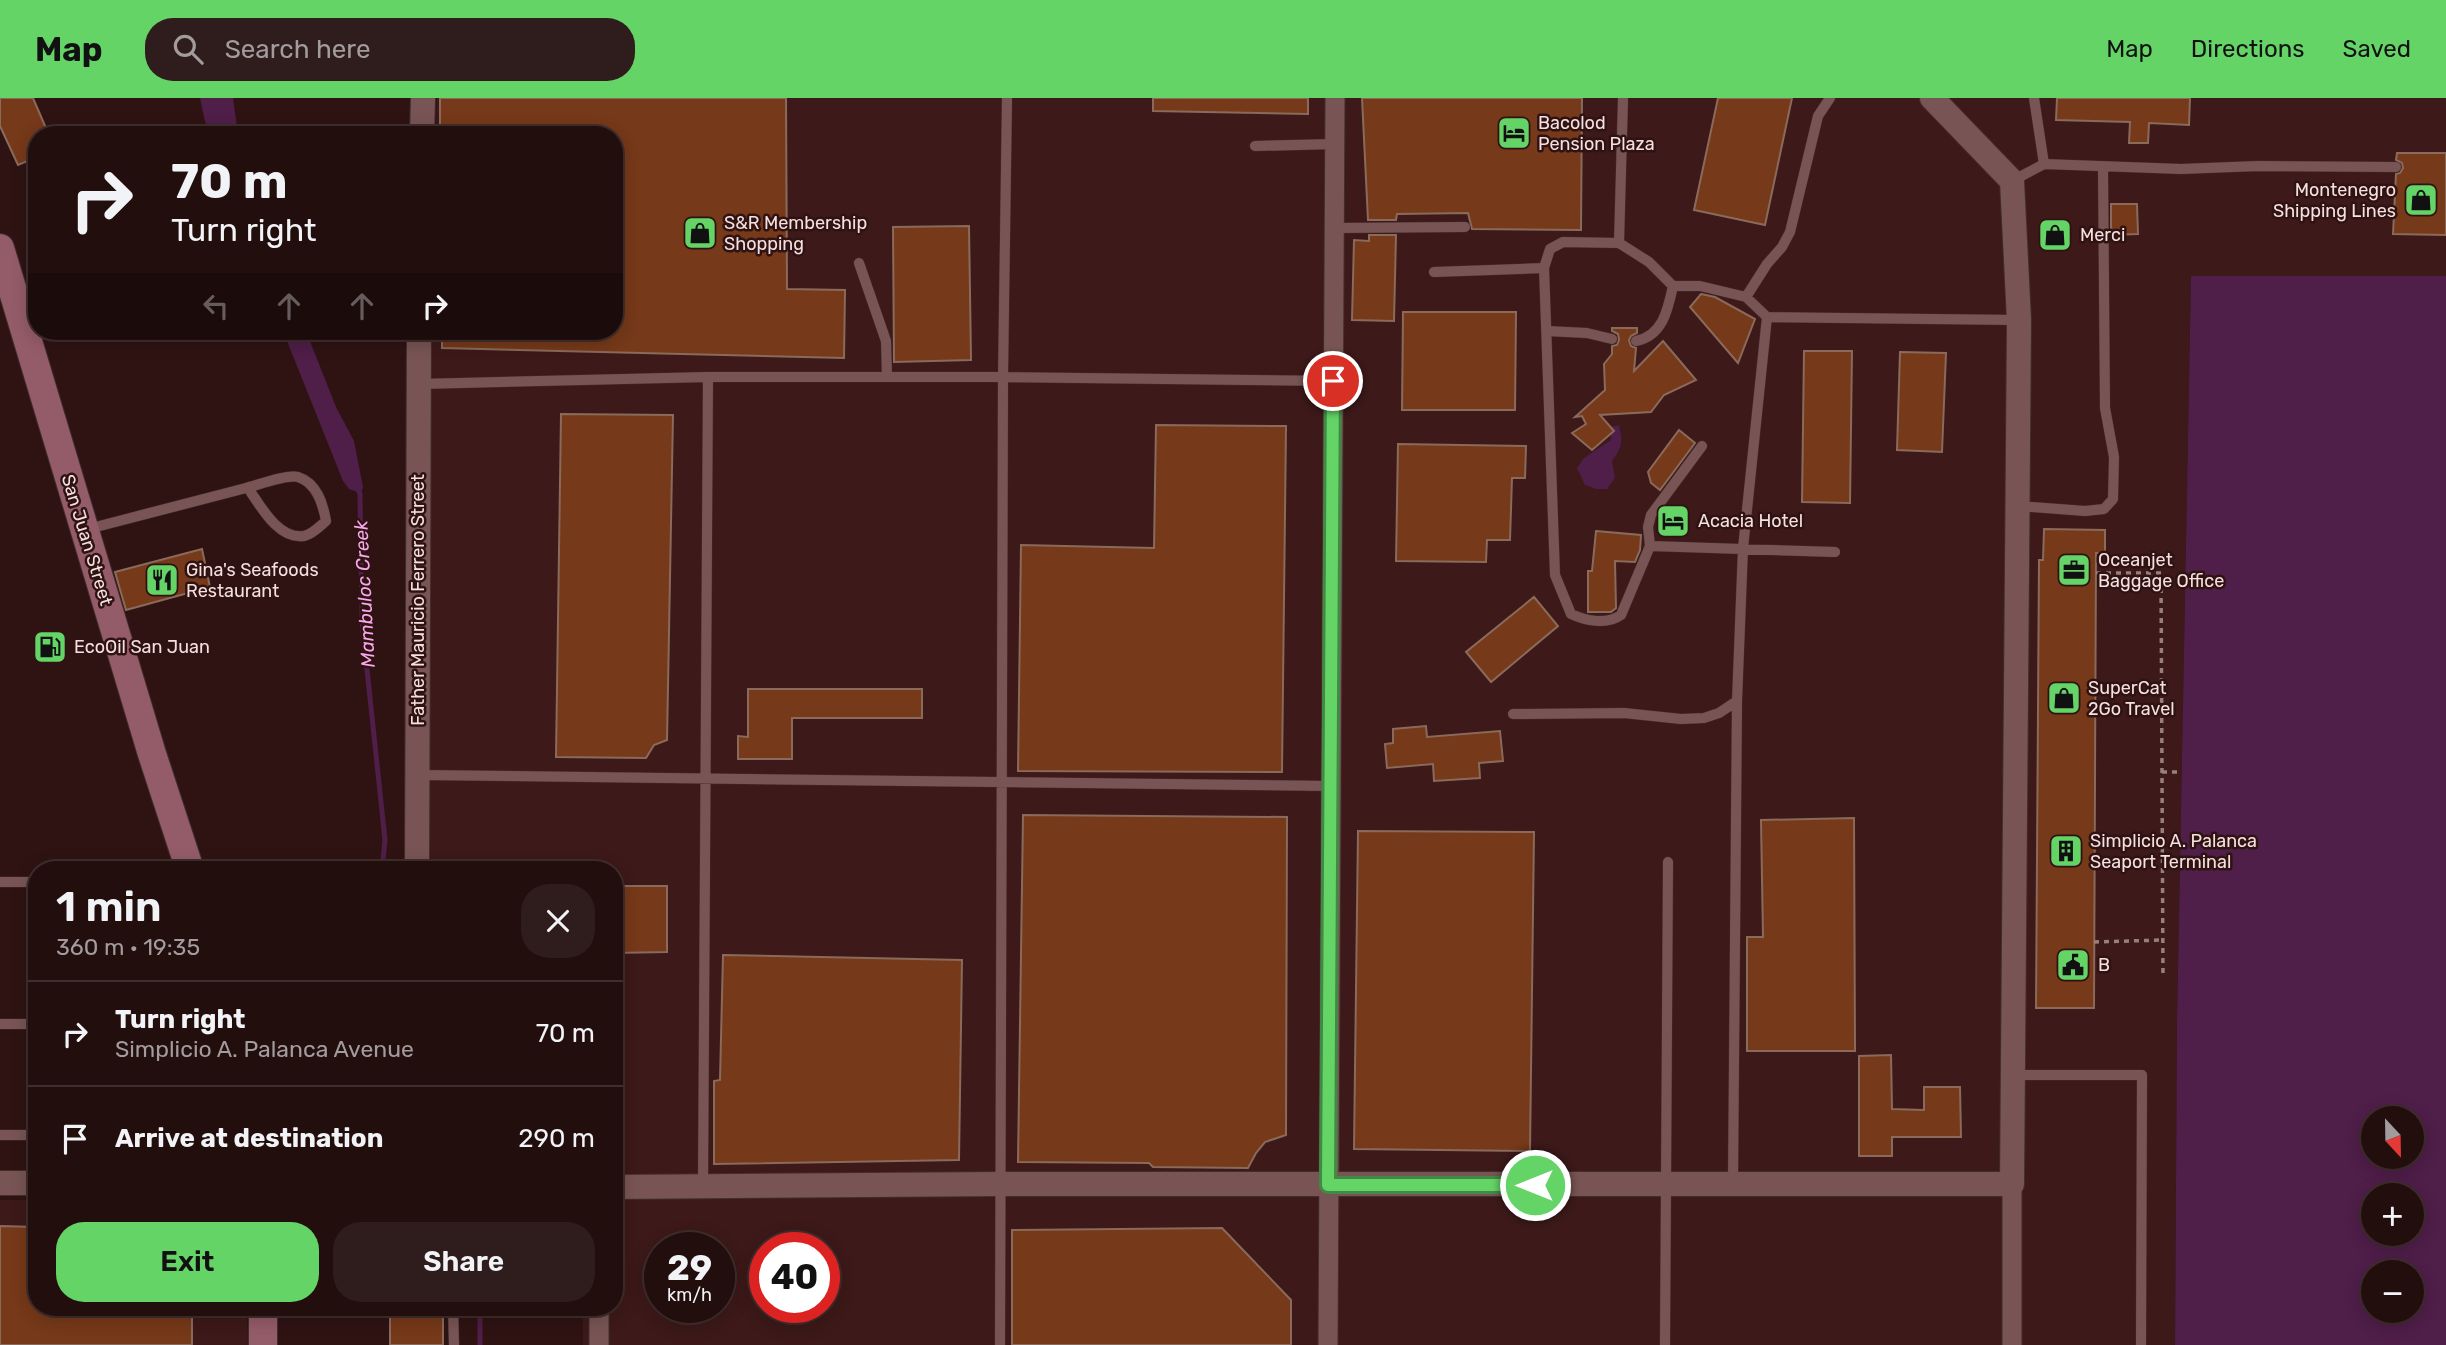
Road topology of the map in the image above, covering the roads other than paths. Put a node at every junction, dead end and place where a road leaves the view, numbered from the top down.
1 (423, 98) edge
2 (1007, 98) edge
3 (1335, 98) edge
4 (1623, 98) edge
5 (1830, 98) edge
6 (1932, 98) edge
7 (2034, 98) edge
8 (422, 126) edge
9 (1335, 144) junction
10 (1255, 146) dead end
11 (2044, 164) junction
12 (2102, 167) junction
13 (2396, 167) dead end
14 (2012, 181) junction
15 (1465, 227) dead end
16 (1334, 228) junction
17 (1619, 243) junction
18 (0, 248) edge
19 (859, 263) dead end
20 (1544, 268) junction
21 (1434, 272) dead end
22 (1673, 286) junction
23 (1746, 297) junction
24 (1767, 317) junction
25 (2019, 320) junction
26 (1547, 331) junction
27 (1612, 339) dead end
28 (419, 340) edge
29 (1636, 341) dead end
30 (708, 377) junction
31 (887, 377) junction
32 (1003, 377) junction
33 (1333, 381) junction
34 (418, 384) junction
35 (1702, 446) dead end
36 (248, 488) junction
37 (2017, 506) junction
38 (84, 530) junction
39 (1650, 546) junction
40 (1743, 548) junction
41 (1835, 552) dead end
42 (1737, 701) junction
43 (1513, 714) dead end
44 (417, 775) junction
45 (705, 778) junction
46 (1002, 781) junction
47 (1331, 786) junction
48 (187, 861) edge
49 (416, 861) edge
50 (1668, 862) dead end
51 (28, 881) edge
52 (0, 882) edge
53 (0, 1024) edge
54 (28, 1024) edge
55 (2013, 1075) junction
56 (0, 1135) edge
57 (28, 1135) edge
58 (28, 1182) edge
59 (0, 1183) edge
60 (1000, 1184) junction
61 (2012, 1184) junction
62 (1328, 1185) junction
63 (1665, 1186) junction
64 (1732, 1186) junction
65 (623, 1187) edge
66 (703, 1187) junction
67 (453, 1316) edge
68 (599, 1316) edge
69 (454, 1345) edge
70 (599, 1345) edge
71 (1000, 1345) edge
72 (1328, 1345) edge
73 (1665, 1345) edge
74 (2012, 1345) edge
75 (2141, 1345) edge

1 - 8 street
2 - 32 lane
3 - 9 street
4 - 17 lane
5 - 23 lane
6 - 14 street
7 - 11 lane
9 - 10 lane
9 - 16 street
11 - 12 lane
11 - 14 lane
12 - 13 lane
12 - 37 lane
14 - 25 street
15 - 16 lane
16 - 33 street
17 - 20 lane
17 - 22 lane
18 - 38 main road, San Juan Street
19 - 31 lane
20 - 21 lane
20 - 26 lane
22 - 23 lane
22 - 29 lane
23 - 24 lane
24 - 25 lane
24 - 40 lane
25 - 37 street
26 - 27 lane
26 - 39 lane
28 - 34 street, Father Mauricio Ferrero Street
30 - 31 lane
30 - 34 lane
30 - 45 lane
31 - 32 lane
32 - 33 lane
32 - 46 lane
33 - 47 street
34 - 44 street, Father Mauricio Ferrero Street
35 - 39 lane
36 - 36 lane
36 - 38 lane
37 - 55 street
38 - 48 main road, San Juan Street
39 - 40 lane
40 - 41 lane
40 - 42 lane
42 - 43 lane
42 - 64 lane
44 - 45 lane
44 - 49 street, Father Mauricio Ferrero Street
45 - 46 lane
45 - 66 lane
46 - 47 lane
46 - 60 lane
47 - 62 street
50 - 63 lane
51 - 52 lane
53 - 54 lane
55 - 61 street
55 - 75 lane
56 - 57 lane
58 - 59 street
60 - 62 street
60 - 66 street
60 - 71 lane
61 - 64 street
61 - 74 street
62 - 63 street
62 - 72 street
63 - 64 street
63 - 73 lane
65 - 66 street
67 - 69 lane
68 - 70 street

